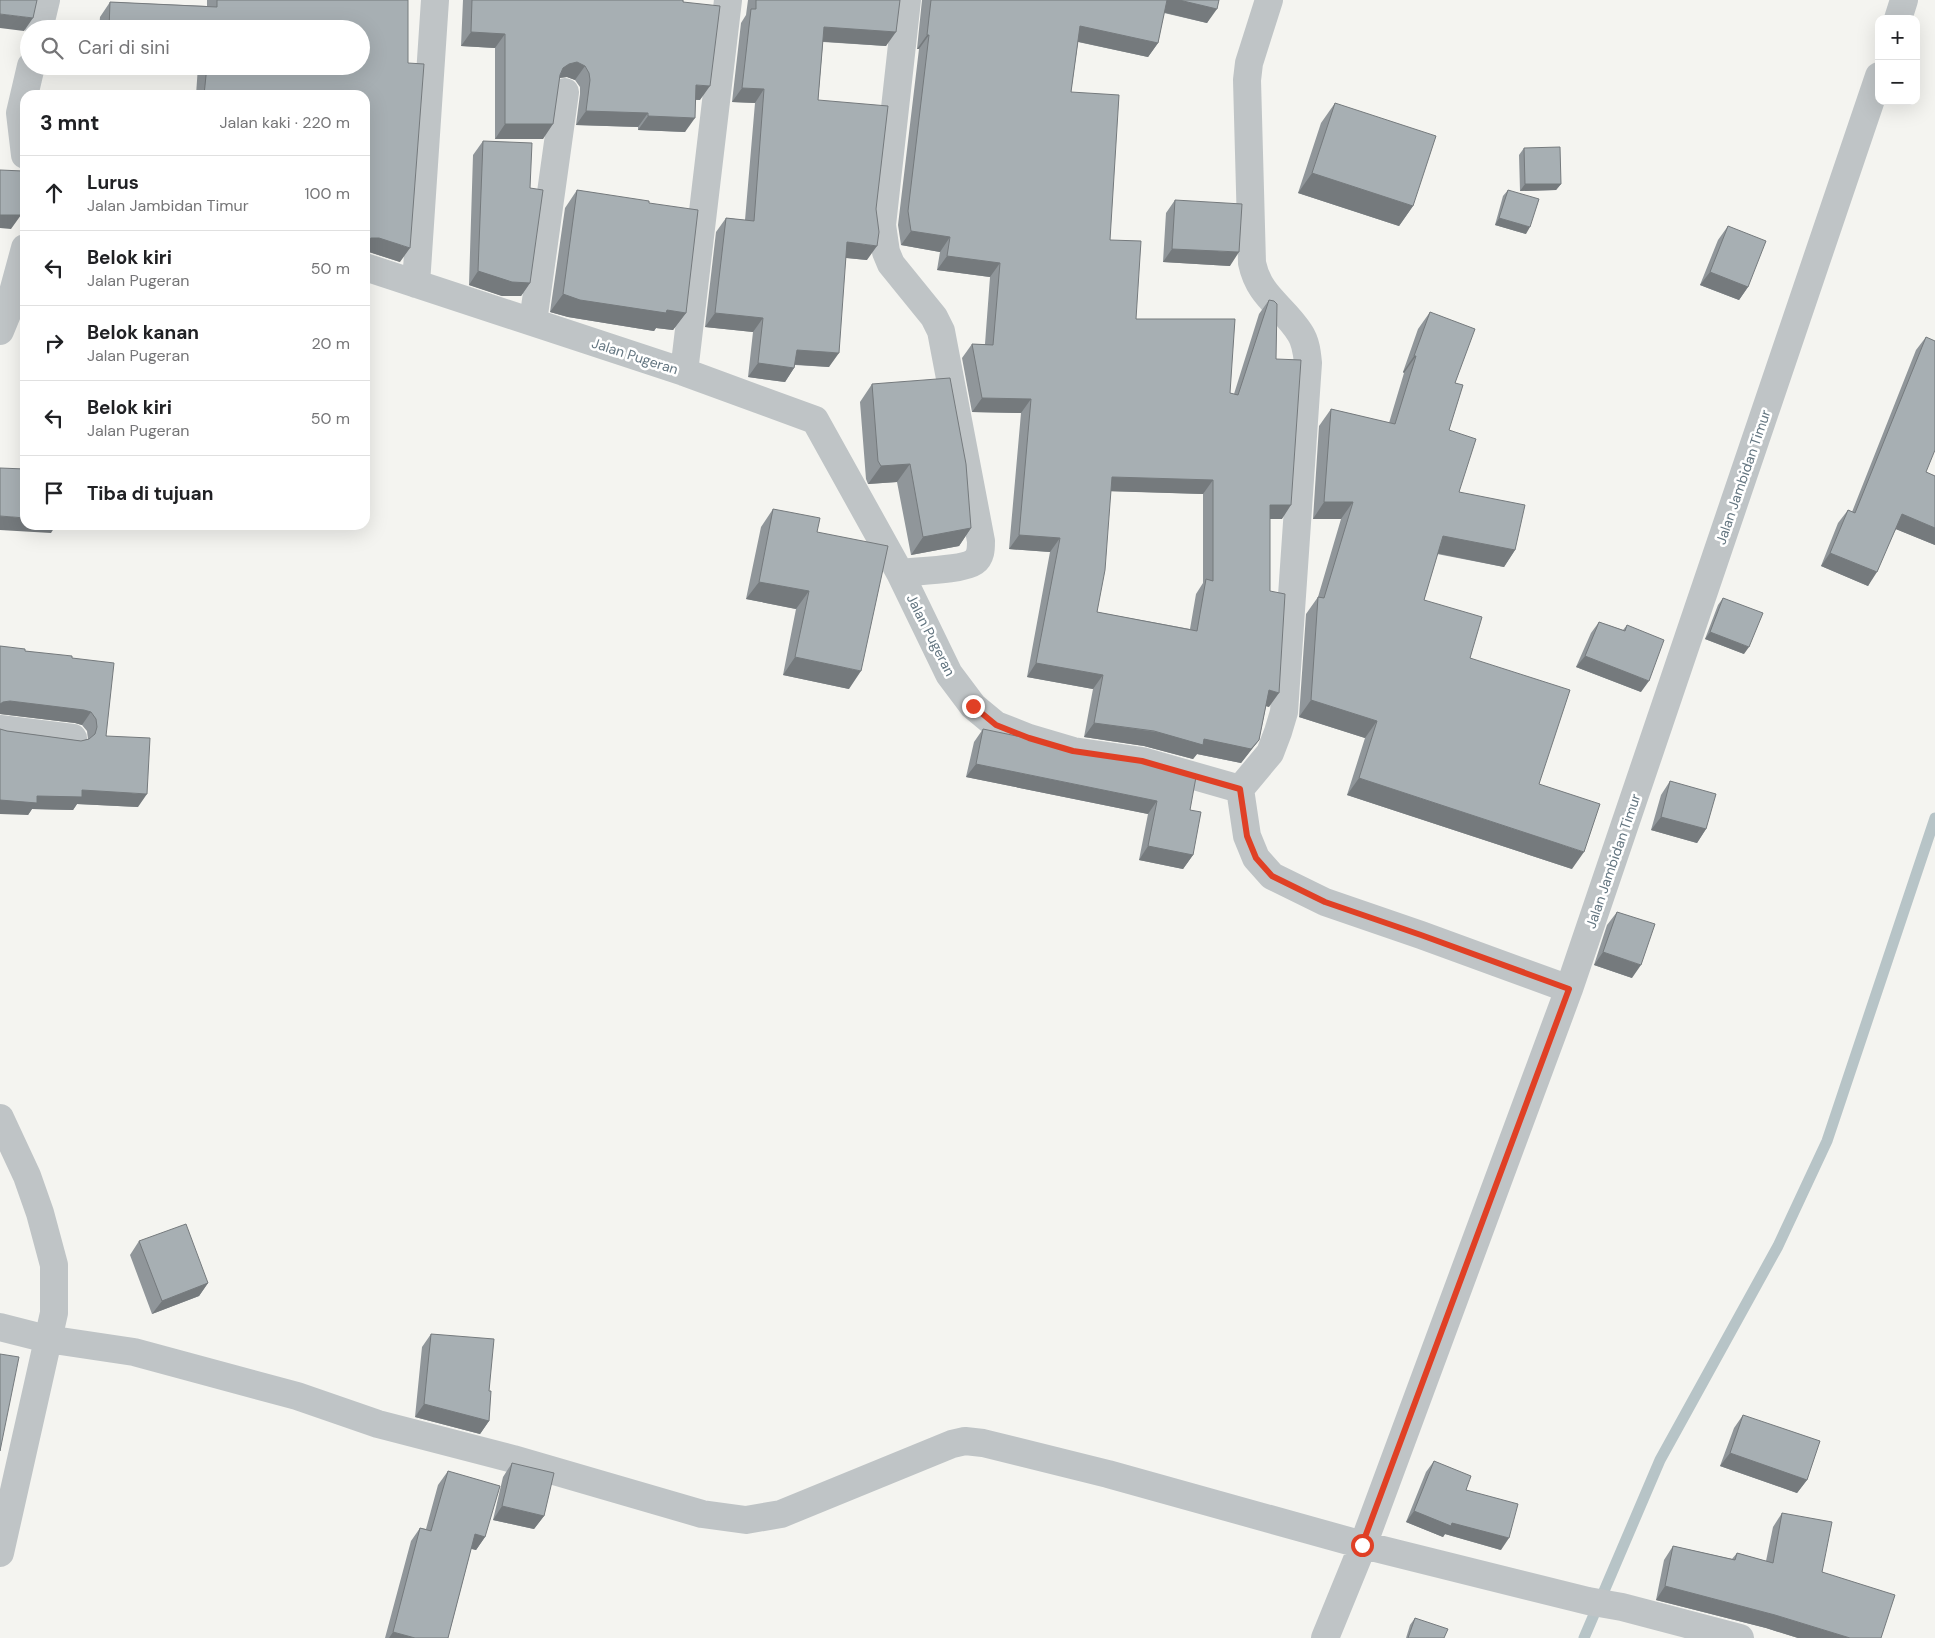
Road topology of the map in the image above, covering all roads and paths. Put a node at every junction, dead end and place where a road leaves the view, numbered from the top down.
1 (46, 0) edge
2 (435, 0) edge
3 (728, 0) edge
4 (907, 0) edge
5 (1269, 0) edge
6 (1904, 0) edge
7 (1899, 15) edge
8 (41, 20) edge
9 (26, 75) edge
10 (1875, 88) edge
11 (564, 92) dead end
12 (10, 106) edge
13 (20, 139) edge
14 (20, 266) edge
15 (370, 269) edge
16 (416, 284) junction
17 (534, 322) junction
18 (0, 331) edge
19 (684, 372) junction
20 (900, 573) junction
21 (0, 729) edge
22 (73, 738) edge
23 (1240, 789) junction
24 (1569, 989) junction
25 (0, 1118) edge
26 (0, 1327) edge
27 (48, 1339) junction
28 (1362, 1545) junction
29 (0, 1553) edge
30 (1325, 1638) edge
31 (1740, 1638) edge

1 - 8 street
2 - 16 street
3 - 19 street
4 - 20 street
5 - 23 street
6 - 7 street
9 - 12 street
10 - 24 street, Jalan Jambidan Timur
11 - 17 street
12 - 13 street
14 - 18 street
15 - 16 street, Jalan Pugeran
16 - 17 street, Jalan Pugeran
17 - 19 street, Jalan Pugeran
19 - 20 street, Jalan Pugeran
20 - 23 street, Jalan Pugeran
21 - 22 street
23 - 24 street
24 - 28 street, Jalan Jambidan Timur
25 - 27 street
26 - 27 street
27 - 28 street
27 - 29 street
28 - 30 street, Jalan Jambidan Timur
28 - 31 street

